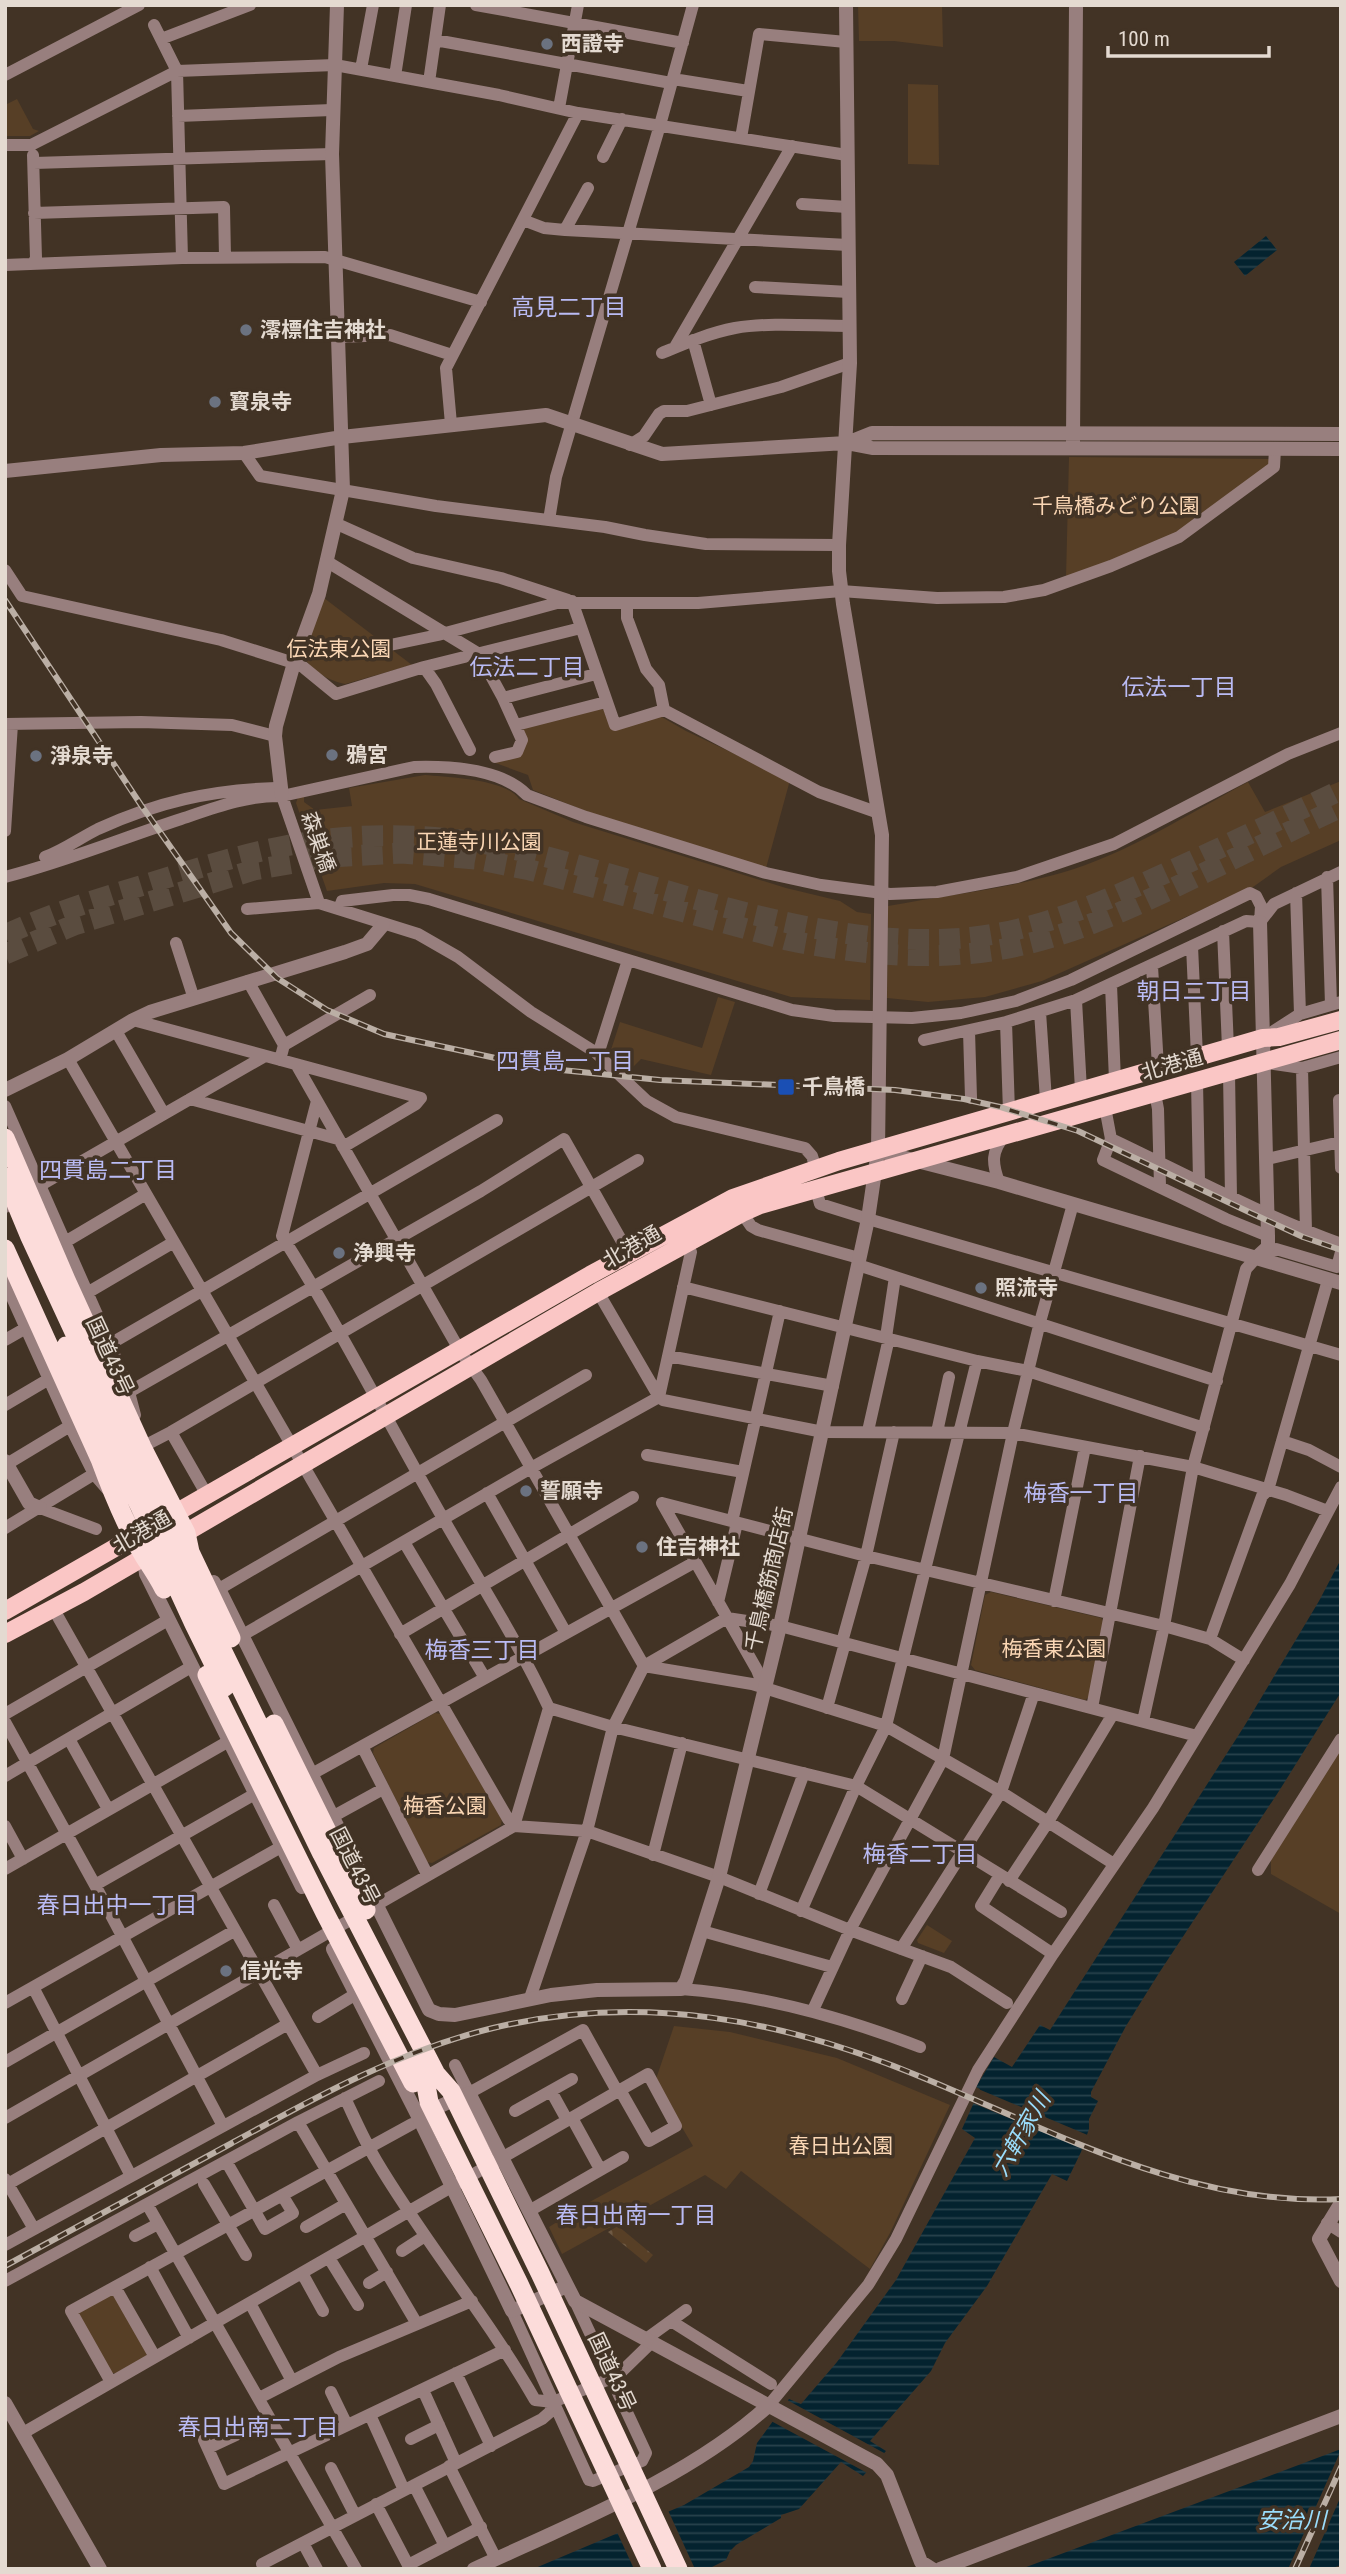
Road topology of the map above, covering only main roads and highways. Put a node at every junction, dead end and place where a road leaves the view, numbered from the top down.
1 (1337, 1009) edge
2 (1341, 1040) edge
3 (5, 1139) edge
4 (5, 1177) edge
5 (738, 1205) junction
6 (5, 1211) edge
7 (5, 1249) edge
8 (176, 1512) junction
9 (186, 1533) junction
10 (134, 1536) junction
11 (144, 1557) junction
12 (6, 1608) edge
13 (11, 1631) edge
14 (460, 2092) junction
15 (420, 2114) junction
16 (652, 2569) edge
17 (678, 2569) edge

1 - 5 main road, 北港通
2 - 5 main road, 北港通
3 - 8 highway
4 - 14 highway, 国道43号
5 - 8 main road, 北港通
5 - 9 main road, 北港通
6 - 15 highway, 国道43号
7 - 10 highway
8 - 9 highway
8 - 10 main road, 北港通
9 - 11 main road, 北港通
9 - 14 highway
10 - 11 highway
10 - 12 main road, 北港通
11 - 13 main road, 北港通
11 - 15 highway
14 - 17 highway, 国道43号
15 - 16 highway, 国道43号

